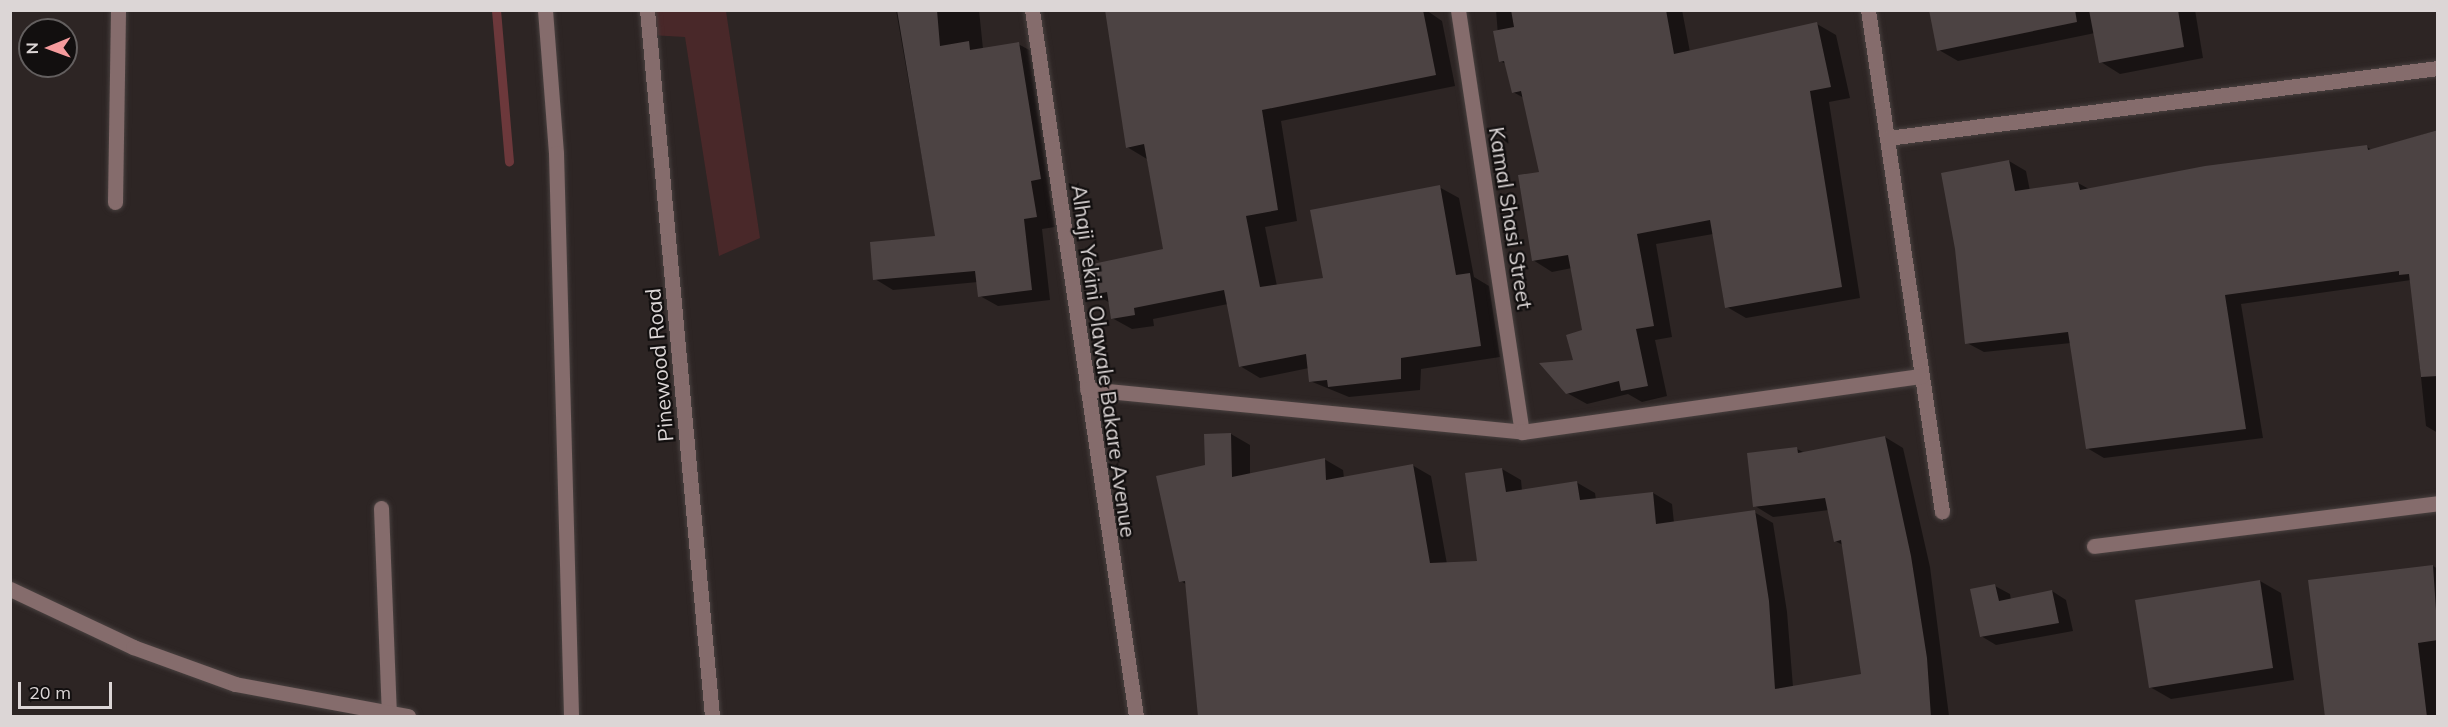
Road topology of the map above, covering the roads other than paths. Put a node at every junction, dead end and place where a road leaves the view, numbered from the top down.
1 (118, 10) edge
2 (545, 10) edge
3 (647, 10) edge
4 (1032, 10) edge
5 (1458, 10) edge
6 (1868, 10) edge
7 (2438, 69) edge
8 (1887, 138) junction
9 (115, 202) dead end
10 (1922, 375) junction
11 (1087, 389) junction
12 (1522, 432) junction
13 (2438, 503) edge
14 (381, 508) dead end
15 (1942, 512) dead end
16 (2094, 546) dead end
17 (10, 590) edge
18 (389, 713) junction
19 (408, 717) edge
20 (571, 717) edge
21 (712, 717) edge
22 (1136, 717) edge

1 - 9 street
2 - 20 street
3 - 21 street, Pinewood Road
4 - 11 street, Alhaji Yekini Olawale Bakare Avenue
5 - 12 street, Kamal Shasi Street
6 - 8 street
7 - 8 street
8 - 10 street
10 - 12 street
10 - 15 street
11 - 12 street
11 - 22 street, Alhaji Yekini Olawale Bakare Avenue
13 - 16 street
14 - 18 street
17 - 18 street
18 - 19 street

